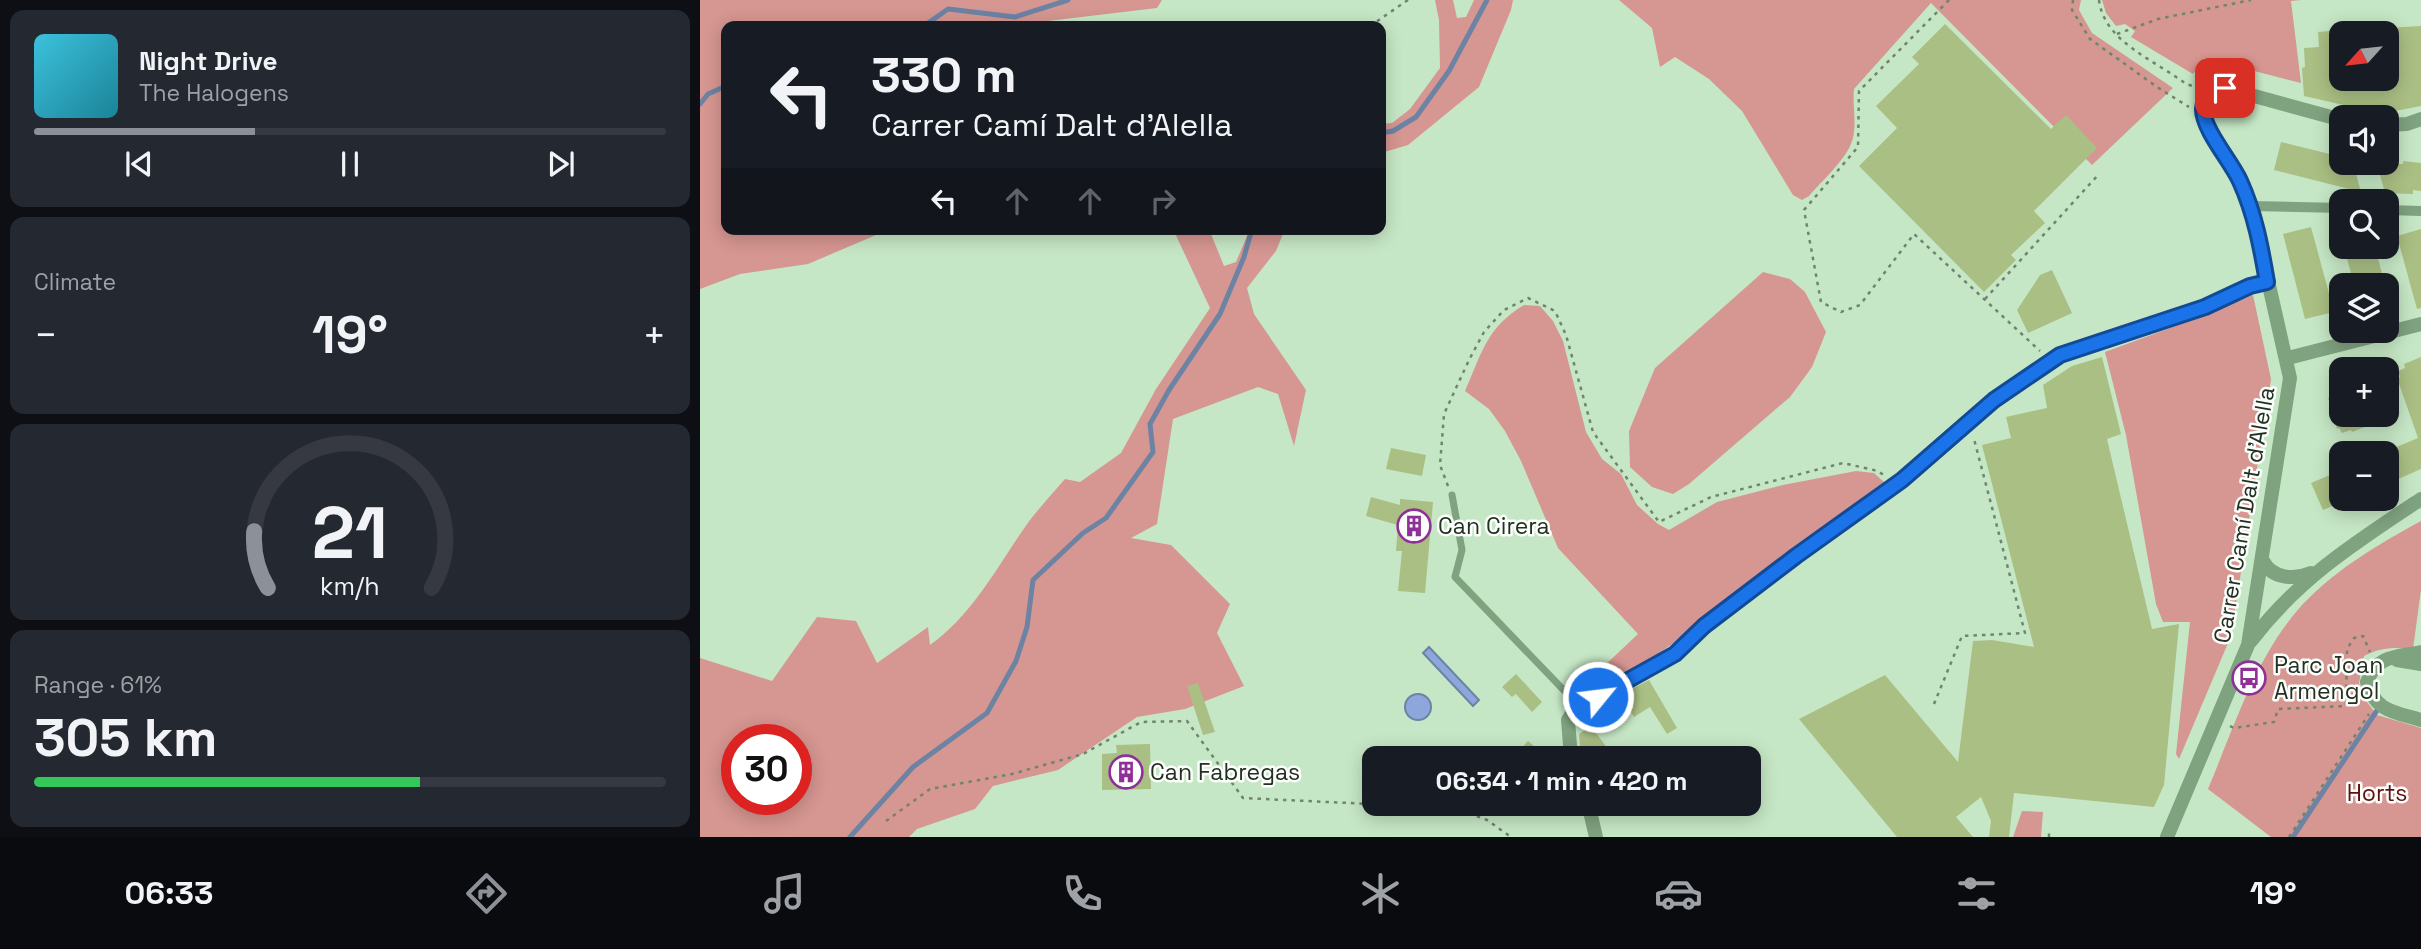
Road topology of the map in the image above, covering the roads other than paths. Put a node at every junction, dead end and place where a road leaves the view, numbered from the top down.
1 (2329, 116) edge
2 (2421, 119) edge
3 (2399, 124) edge
4 (2250, 206) junction
5 (2329, 208) edge
6 (2399, 210) edge
7 (2421, 211) edge
8 (2267, 282) junction
9 (2421, 324) edge
10 (2288, 358) junction
11 (1452, 495) road end
12 (2421, 499) edge
13 (2263, 561) junction
14 (2316, 571) junction
15 (2248, 645) junction
16 (2421, 652) edge
17 (2389, 659) junction
18 (2421, 664) edge
19 (1578, 705) junction
20 (2421, 720) edge
21 (1570, 746) edge
22 (1591, 816) edge
23 (1596, 837) edge
24 (2167, 837) edge

1 - 4 street, Carrer Camí Dalt d'Alella
2 - 3 street
4 - 5 street
4 - 8 street, Carrer Camí Dalt d'Alella
6 - 7 street
8 - 10 street, Carrer Camí Dalt d'Alella
8 - 19 street
9 - 10 street
10 - 13 street, Carrer Camí Dalt d'Alella
11 - 19 lane
12 - 14 street
13 - 14 street
13 - 15 street, Carrer Camí Dalt d'Alella
14 - 15 street
15 - 24 street, Carrer Camí Dalt d'Alella
16 - 17 street
17 - 18 street
17 - 20 street
19 - 21 street
22 - 23 street

